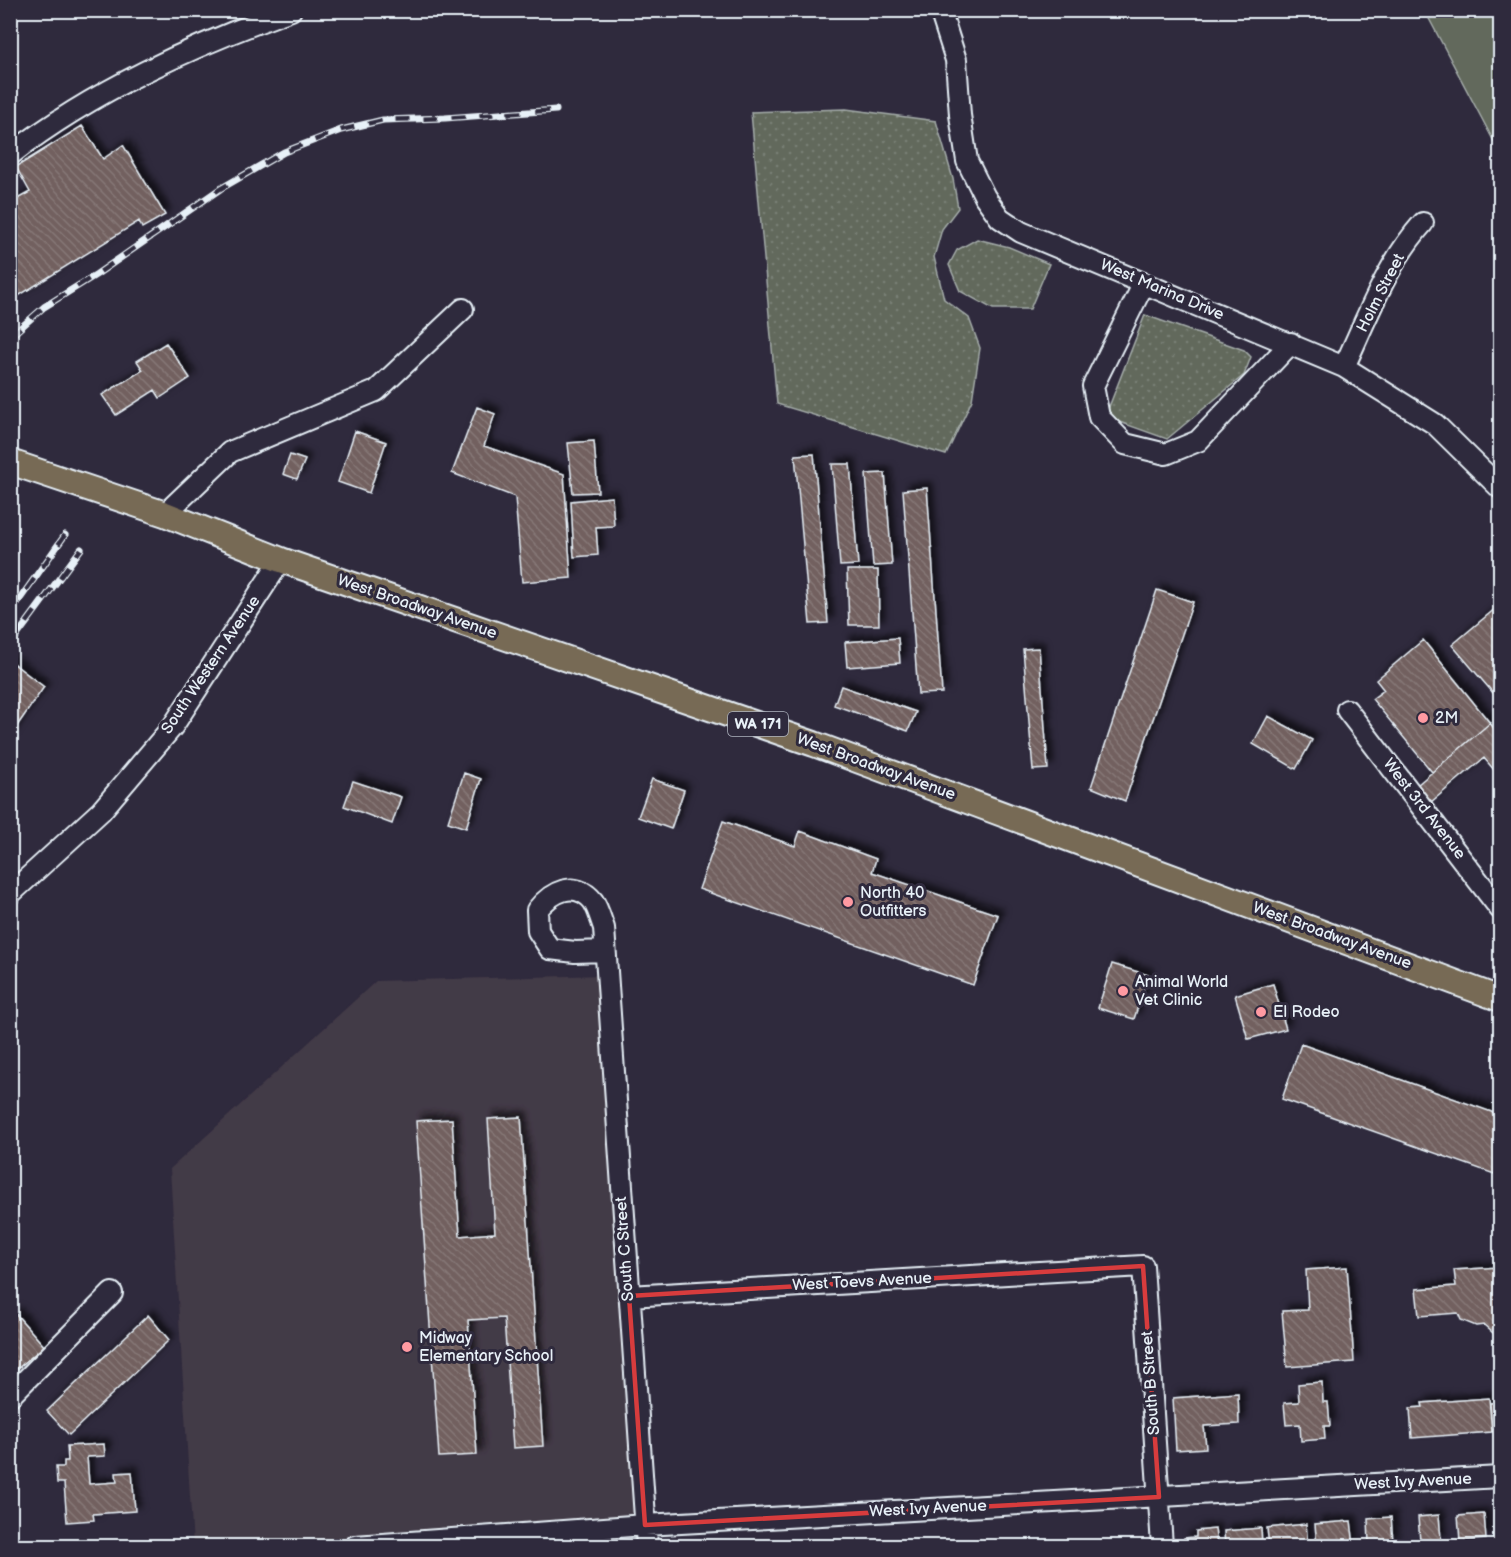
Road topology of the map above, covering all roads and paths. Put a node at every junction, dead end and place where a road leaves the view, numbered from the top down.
1 (291, 10) edge
2 (940, 10) edge
3 (10, 155) edge
4 (1423, 223) dead end
5 (1144, 283) junction
6 (463, 309) dead end
7 (1291, 344) junction
8 (1344, 367) junction
9 (10, 462) edge
10 (1500, 488) edge
11 (165, 514) junction
12 (281, 560) junction
13 (1347, 710) dead end
14 (10, 894) edge
15 (1500, 909) edge
16 (604, 951) dead end
17 (1500, 999) edge
18 (1096, 1269) joint
19 (112, 1293) dead end
20 (629, 1296) junction
21 (10, 1396) edge
22 (1500, 1477) edge
23 (1159, 1497) junction
24 (645, 1525) junction
25 (356, 1546) edge
26 (647, 1546) edge
27 (1162, 1546) edge

1 - 3 street
2 - 5 street, West Marina Drive
4 - 8 street, Holm Street
5 - 7 street, West Marina Drive
5 - 7 street
6 - 11 street
7 - 8 street, West Marina Drive
8 - 10 street, West Marina Drive
9 - 11 main road, West Broadway Avenue / WA 171
11 - 12 main road, West Broadway Avenue / WA 171
12 - 14 street, South Western Avenue
12 - 17 main road, West Broadway Avenue / WA 171
13 - 15 street, West 3rd Avenue
16 - 20 street, South C Street
18 - 20 street, West Toevs Avenue
18 - 23 street, South B Street
19 - 21 street
20 - 24 street, South C Street
22 - 23 street, West Ivy Avenue
23 - 24 street, West Ivy Avenue
23 - 27 street, South B Street
24 - 25 street, West Ivy Avenue
24 - 26 street, South C Street

